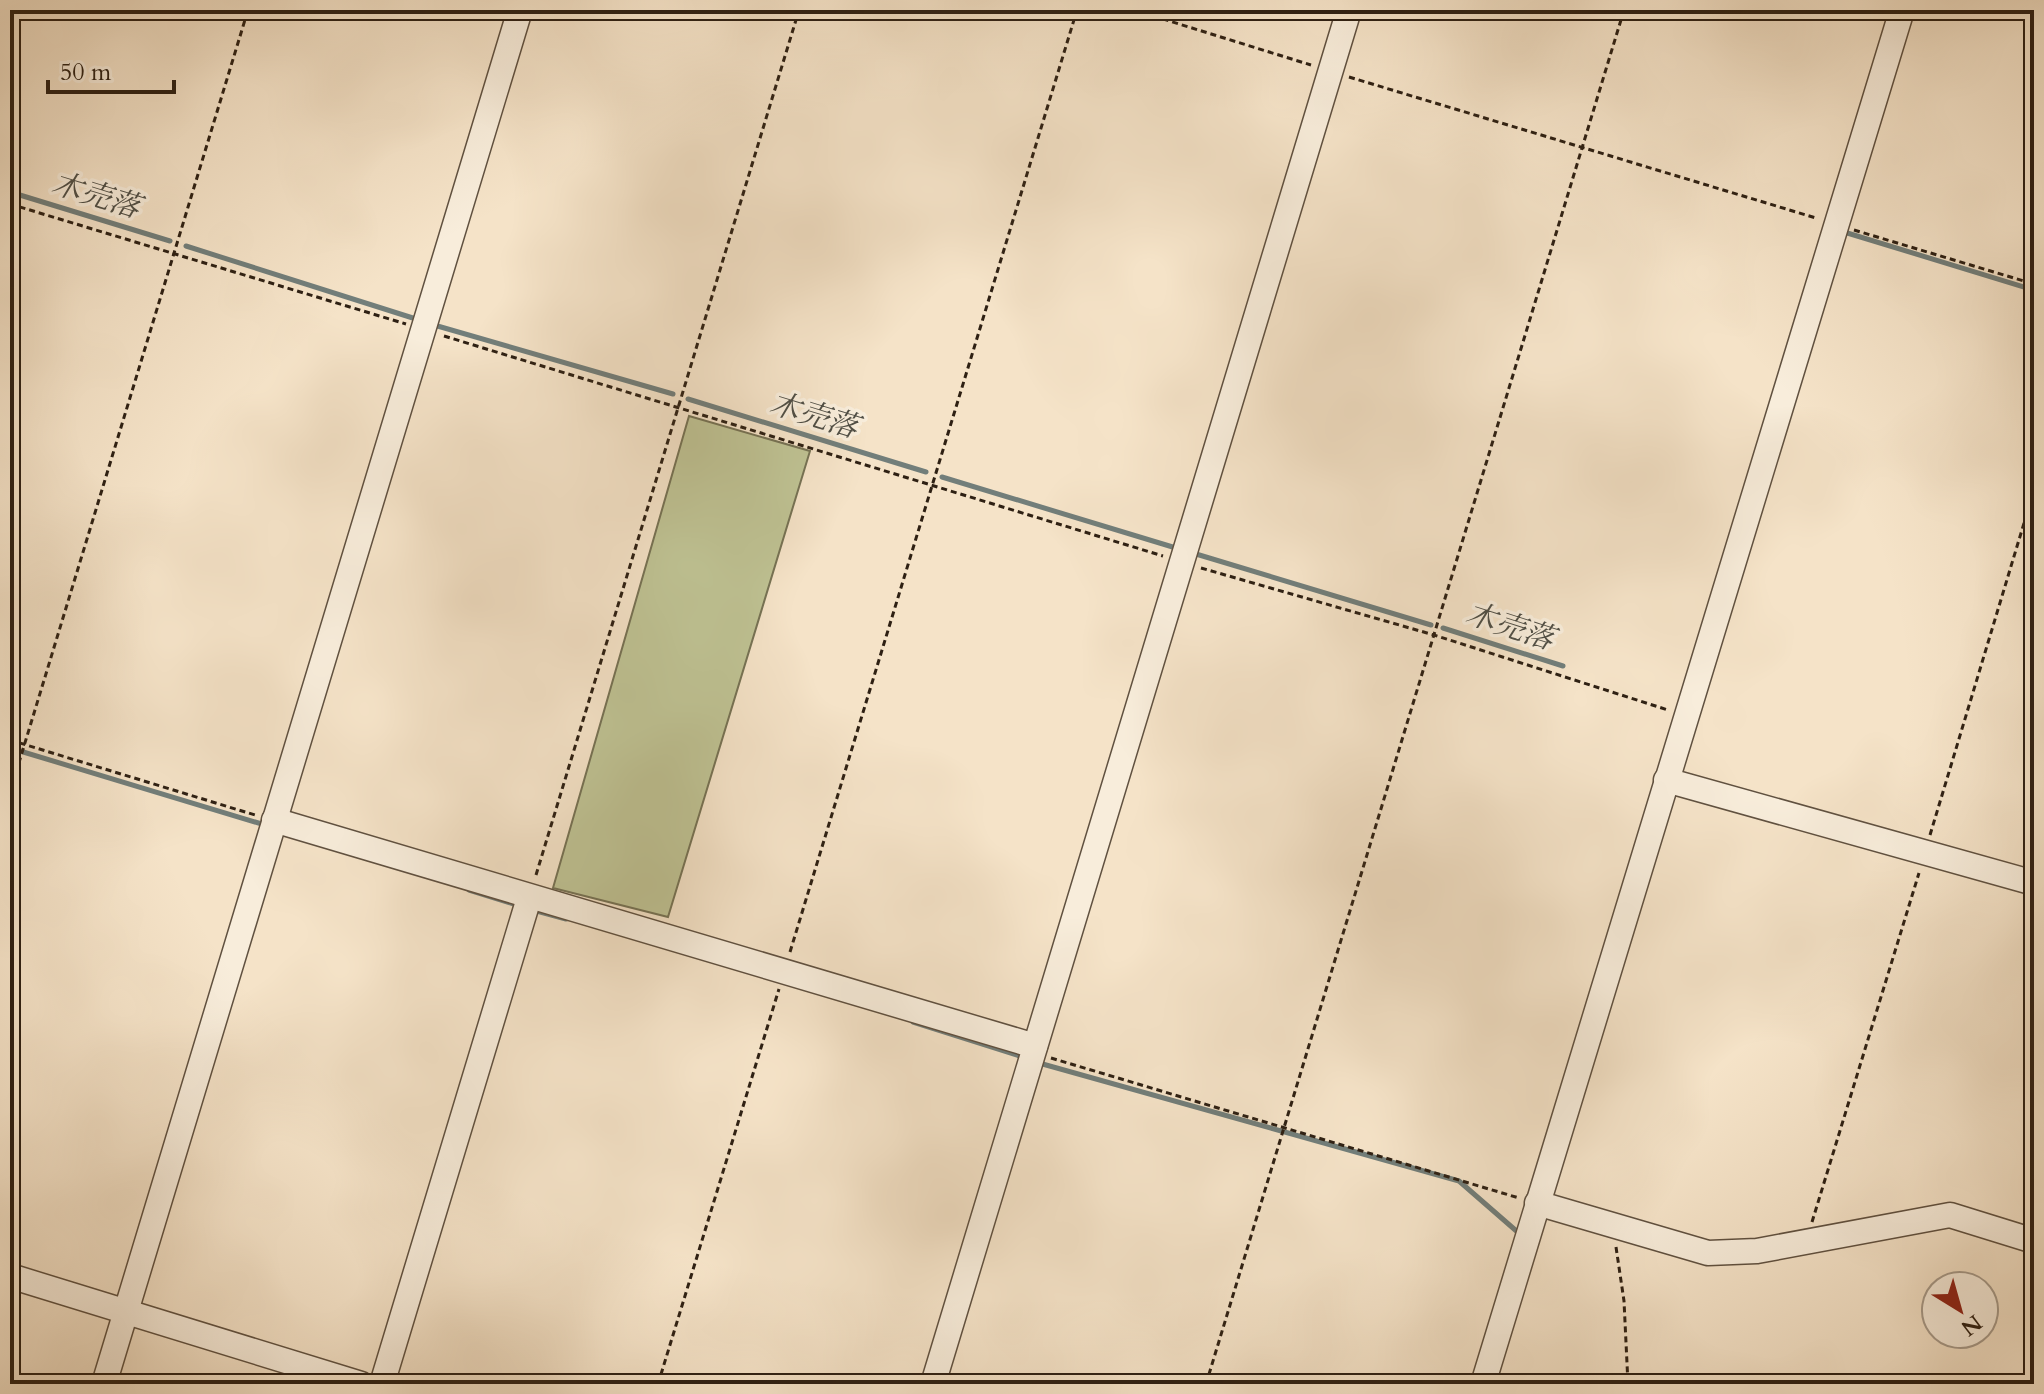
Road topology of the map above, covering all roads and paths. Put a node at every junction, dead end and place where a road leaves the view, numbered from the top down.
1 (248, 10) edge
2 (520, 10) edge
3 (799, 10) edge
4 (1077, 10) edge
5 (1134, 10) edge
6 (1349, 10) edge
7 (1624, 10) edge
8 (1902, 10) edge
9 (1331, 71) junction
10 (1582, 148) junction
11 (10, 204) edge
12 (1837, 225) junction
13 (175, 254) junction
14 (2034, 284) edge
15 (425, 330) junction
16 (679, 406) junction
17 (932, 483) junction
18 (2034, 490) edge
19 (1183, 563) junction
20 (1434, 635) junction
21 (1687, 716) junction
22 (10, 740) edge
23 (25, 745) junction
24 (1666, 780) junction
25 (10, 792) edge
26 (274, 820) junction
27 (1925, 852) junction
28 (2034, 883) edge
29 (529, 898) junction
30 (784, 972) junction
31 (1034, 1049) junction
32 (1286, 1128) junction
33 (1537, 1203) junction
34 (1613, 1227) junction
35 (1807, 1241) junction
36 (2034, 1241) edge
37 (10, 1276) edge
38 (127, 1311) junction
39 (104, 1384) edge
40 (361, 1384) edge
41 (382, 1384) edge
42 (658, 1384) edge
43 (933, 1384) edge
44 (1206, 1384) edge
45 (1483, 1384) edge
46 (1628, 1384) edge

1 - 13 path
2 - 15 street
3 - 16 path
4 - 17 path
5 - 9 path
6 - 9 street
7 - 10 path
8 - 12 street
9 - 10 path
9 - 19 street
10 - 12 path
10 - 20 path
11 - 13 path
12 - 14 path
12 - 21 street
13 - 15 path
13 - 23 path
15 - 16 path
15 - 26 street
16 - 17 path
16 - 29 path
17 - 19 path
17 - 30 path
18 - 27 path
19 - 20 path
19 - 31 street
20 - 21 path
20 - 32 path
21 - 24 street
22 - 23 path
23 - 25 path
23 - 26 path
24 - 27 street
24 - 33 street
26 - 29 street
26 - 38 street
27 - 28 street
27 - 35 path
29 - 30 street
29 - 41 street
30 - 31 street
30 - 42 path
31 - 32 path
31 - 43 street
32 - 33 path
32 - 44 path
33 - 34 street
33 - 45 street
34 - 35 street
34 - 46 path
35 - 36 street
37 - 38 street
38 - 39 street
38 - 40 street

